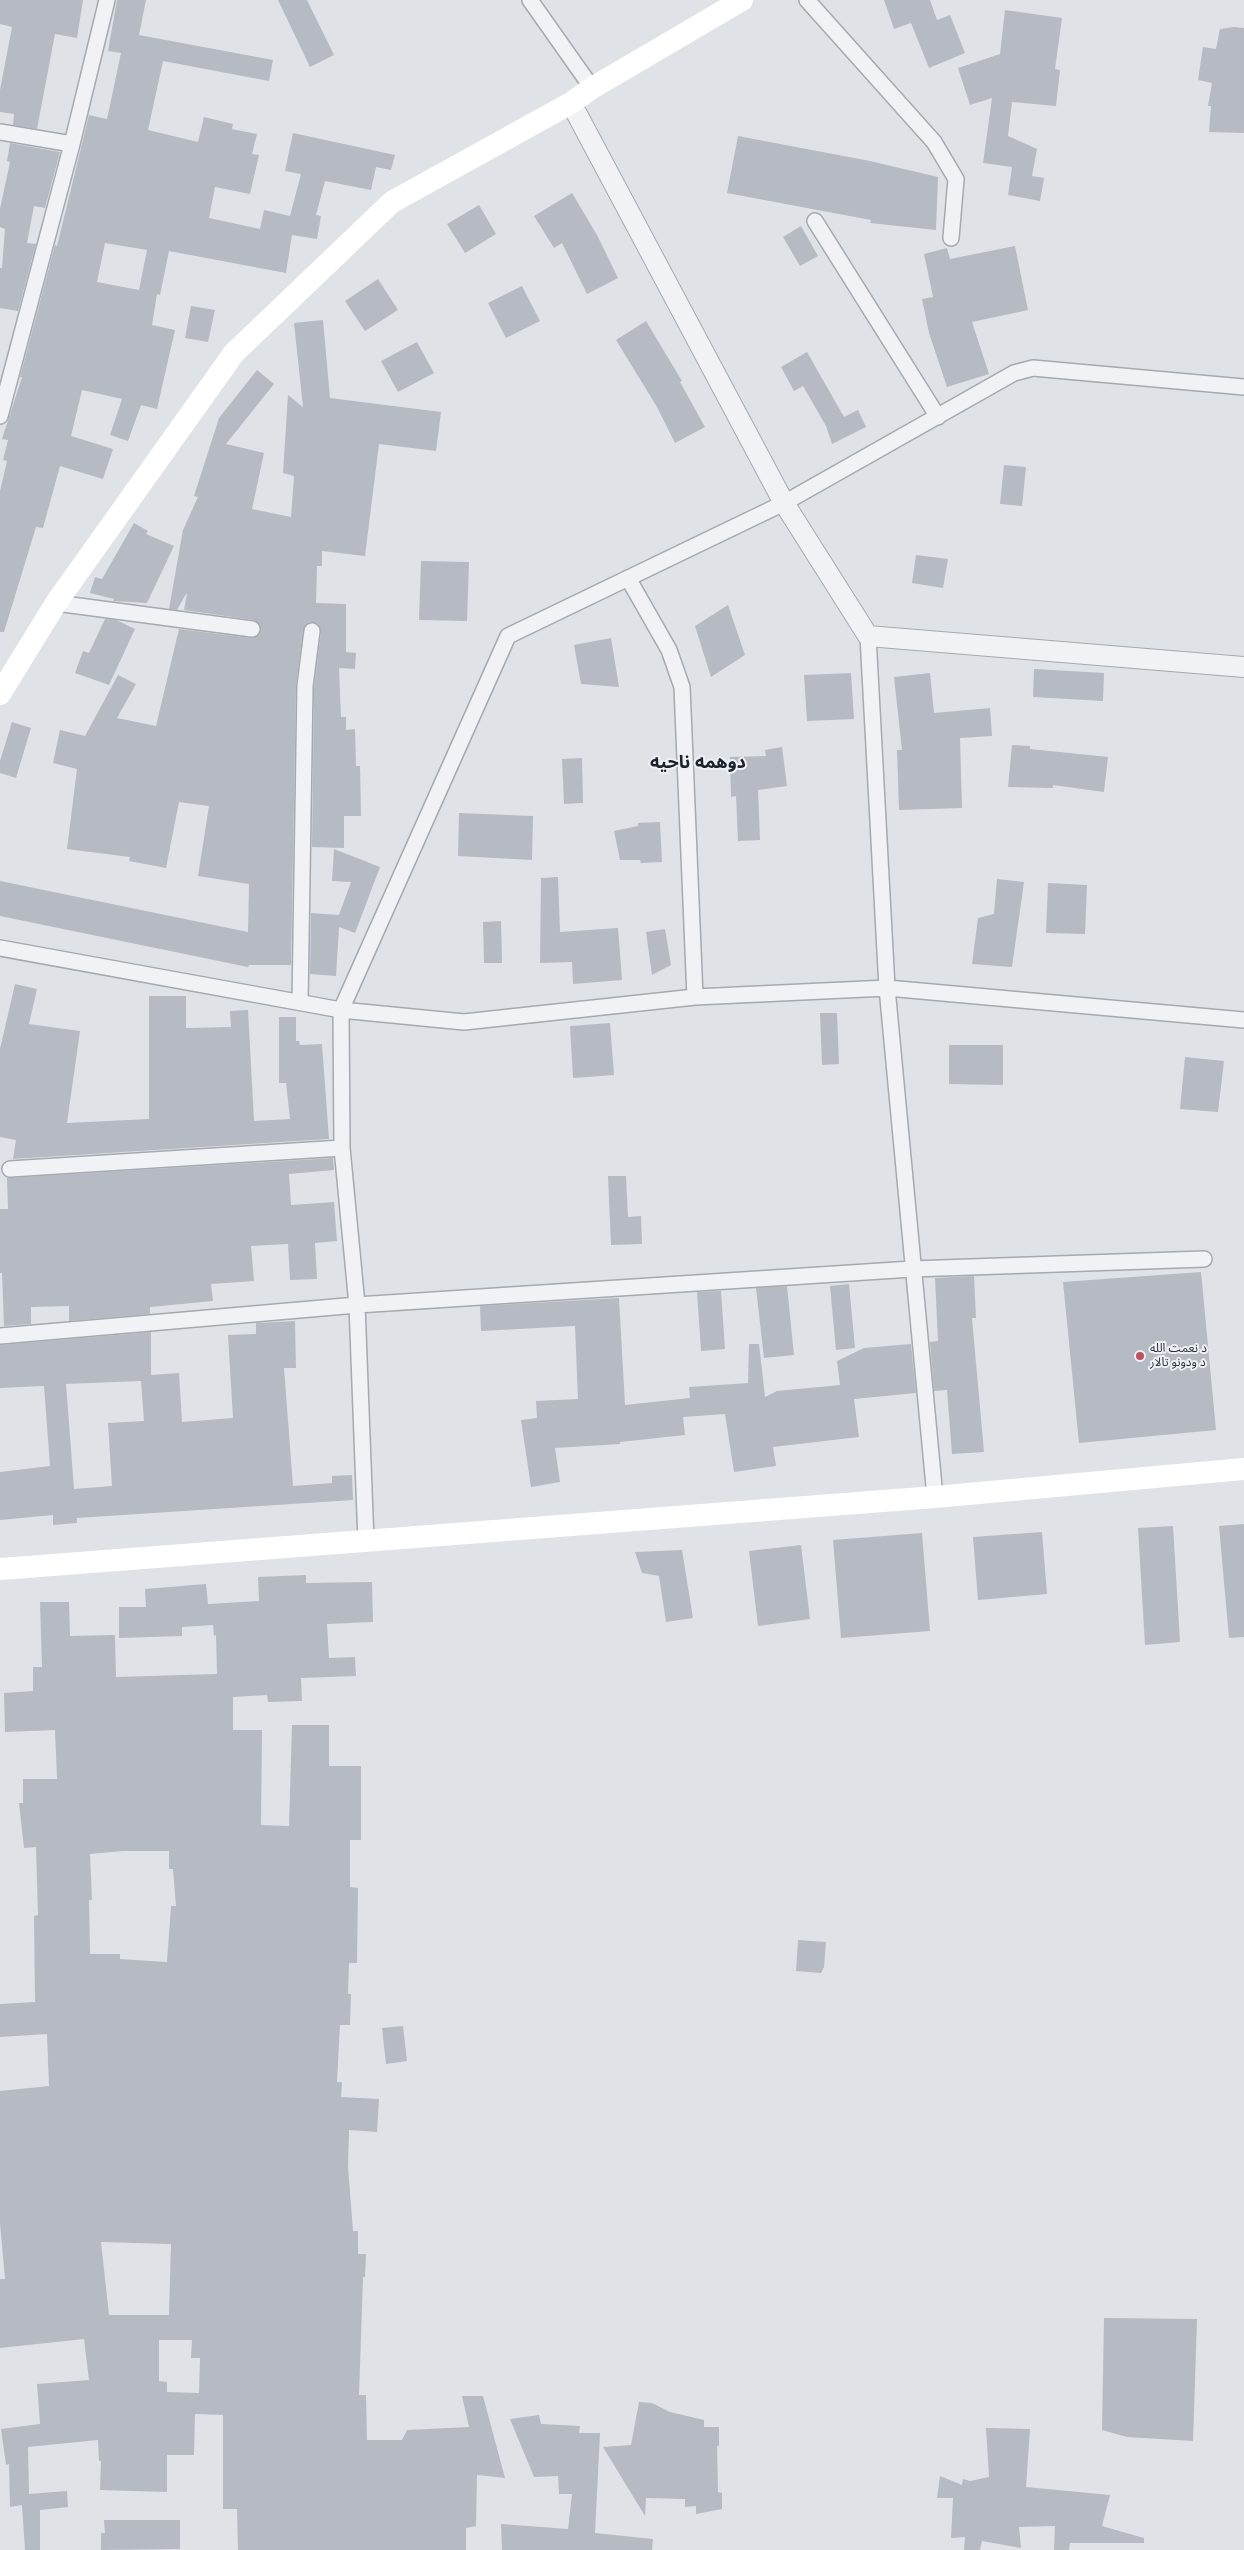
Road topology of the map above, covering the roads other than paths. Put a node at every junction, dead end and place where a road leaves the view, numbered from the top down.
1 (107, 0) edge
2 (530, 0) edge
3 (742, 0) edge
4 (807, 0) edge
5 (592, 88) junction
6 (571, 103) junction
7 (0, 132) edge
8 (72, 144) junction
9 (815, 221) dead end
10 (951, 238) dead end
11 (1244, 387) edge
12 (0, 416) edge
13 (938, 417) junction
14 (784, 503) junction
15 (628, 578) junction
16 (56, 603) junction
17 (252, 629) dead end
18 (312, 631) dead end
19 (868, 636) junction
20 (1244, 667) edge
21 (0, 694) edge
22 (0, 948) edge
23 (887, 988) junction
24 (696, 997) junction
25 (300, 1002) junction
26 (341, 1010) junction
27 (1244, 1020) edge
28 (342, 1148) junction
29 (10, 1169) dead end
30 (1204, 1259) dead end
31 (912, 1269) junction
32 (357, 1305) junction
33 (0, 1336) edge
34 (1244, 1470) edge
35 (935, 1497) junction
36 (366, 1542) junction
37 (0, 1569) edge

1 - 8 street
2 - 5 street
3 - 5 main road
4 - 10 street
5 - 6 main road
6 - 14 street
6 - 16 main road
7 - 8 street
8 - 12 street
9 - 13 street
11 - 13 street
13 - 14 street
14 - 15 street
14 - 19 street
15 - 24 street
15 - 26 street
16 - 17 street
16 - 21 main road
18 - 25 street
19 - 20 street
19 - 23 street
22 - 25 street
23 - 24 street
23 - 27 street
23 - 31 street
24 - 26 street
25 - 26 street
26 - 28 street
28 - 29 street
28 - 32 street
30 - 31 street
31 - 32 street
31 - 35 street
32 - 33 street
32 - 36 street
34 - 35 main road
35 - 36 main road
36 - 37 main road

